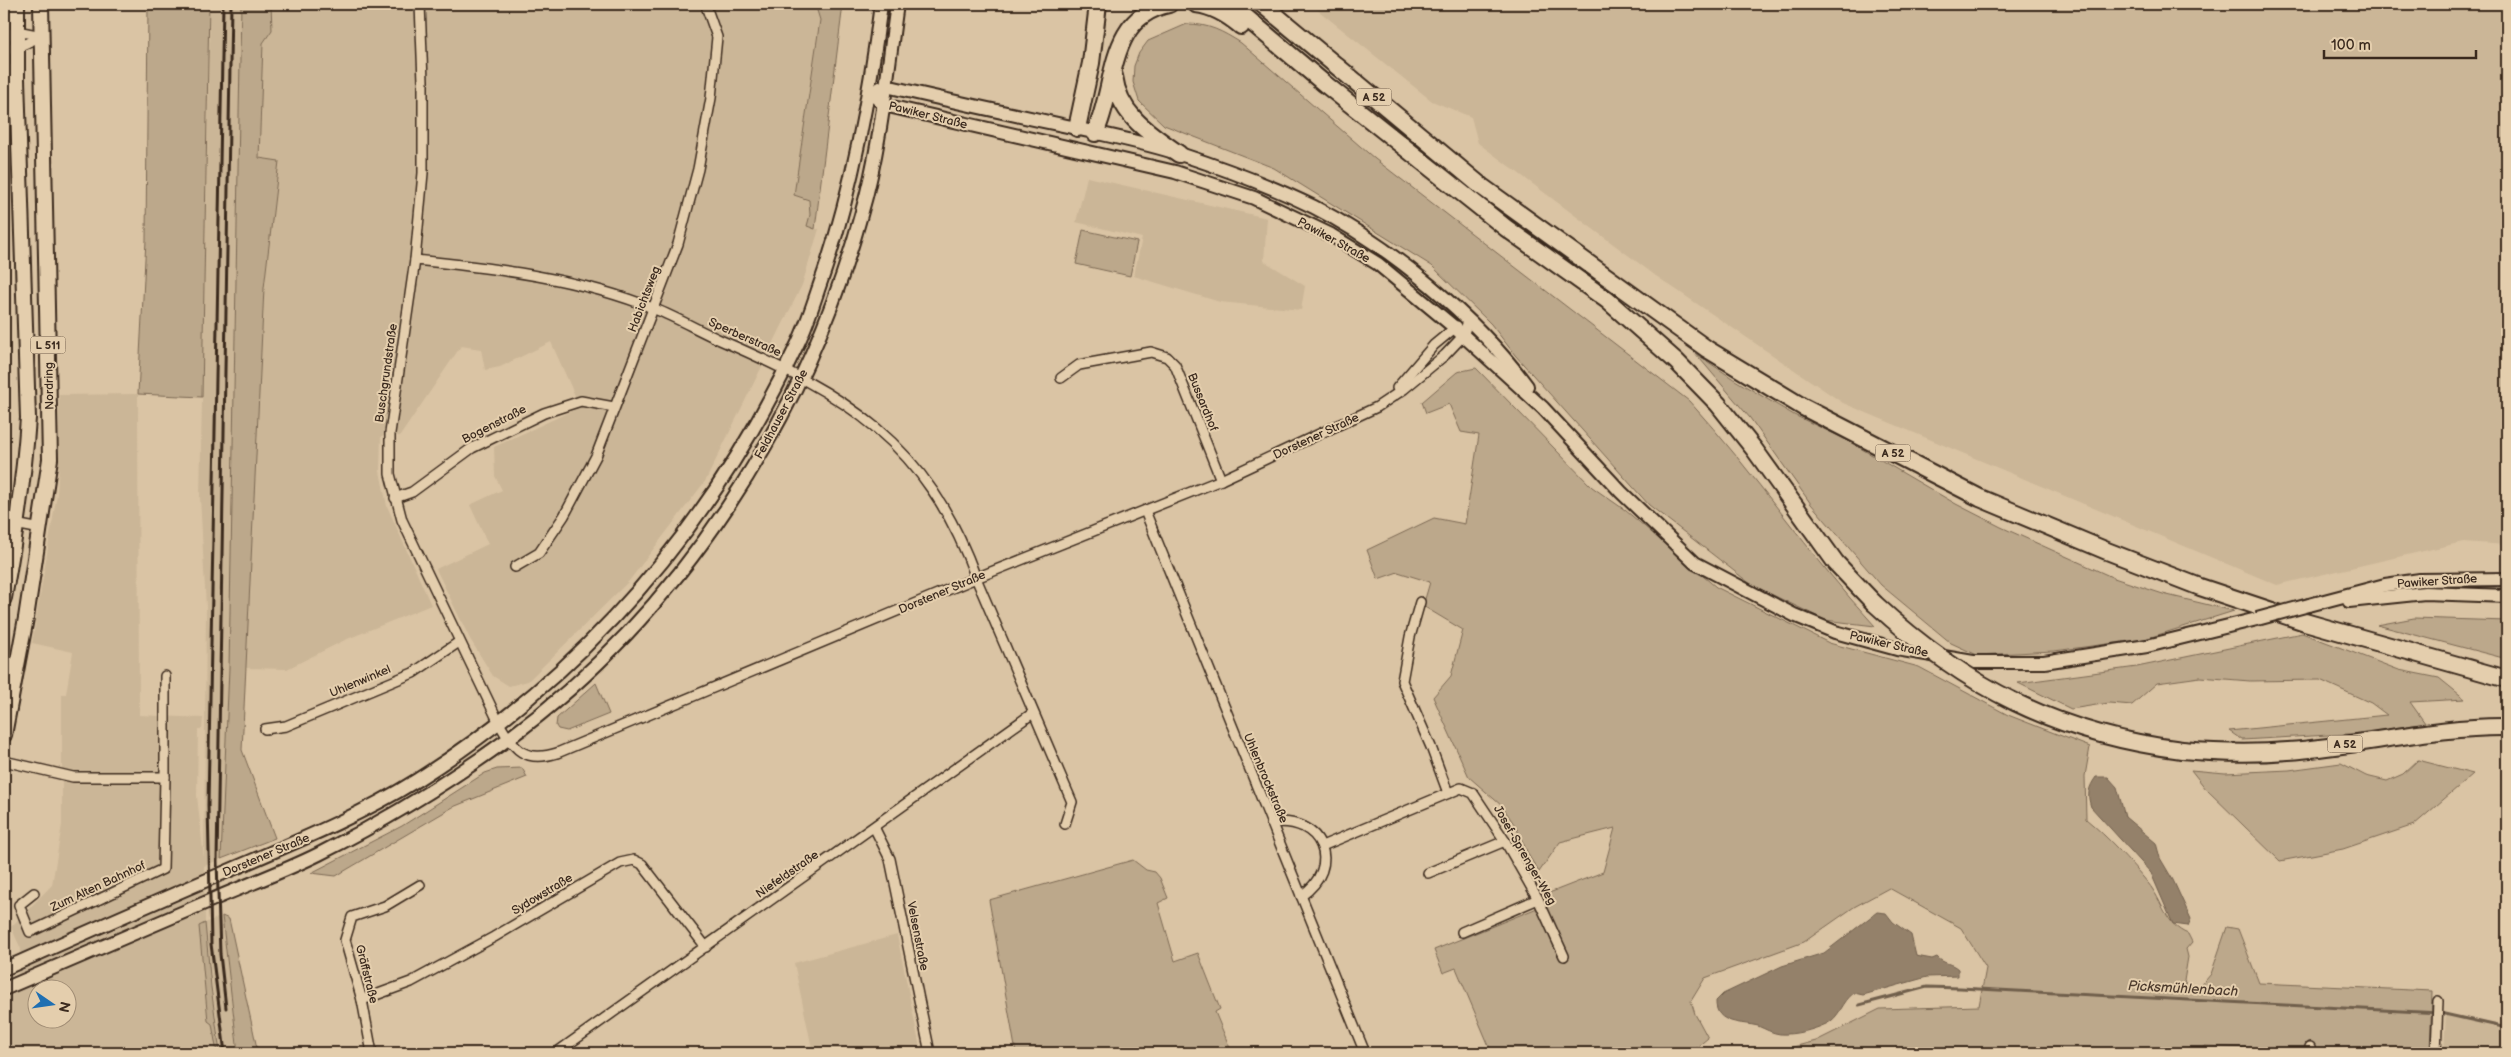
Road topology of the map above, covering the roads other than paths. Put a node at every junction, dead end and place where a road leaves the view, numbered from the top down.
1 (17, 4) edge
2 (41, 4) edge
3 (420, 4) edge
4 (881, 4) edge
5 (897, 4) edge
6 (1098, 4) edge
7 (1169, 4) edge
8 (1196, 4) edge
9 (1230, 4) edge
10 (1265, 5) edge
11 (707, 9) dead end
12 (17, 31) junction
13 (4, 36) edge
14 (42, 36) junction
15 (18, 47) junction
16 (4, 50) edge
17 (4, 66) edge
18 (1113, 68) junction
19 (17, 79) junction
20 (1325, 84) junction
21 (886, 86) junction
22 (869, 90) junction
23 (884, 105) junction
24 (1077, 128) junction
25 (1095, 133) junction
26 (1082, 149) junction
27 (1179, 154) junction
28 (415, 260) junction
29 (654, 309) junction
30 (1468, 321) junction
31 (1458, 332) junction
32 (785, 368) junction
33 (802, 378) junction
34 (1061, 378) dead end
35 (614, 407) junction
36 (1377, 407) junction
37 (1543, 408) junction
38 (1221, 480) junction
39 (394, 498) junction
40 (1145, 511) junction
41 (11, 523) edge
42 (40, 529) junction
43 (515, 568) dead end
44 (976, 578) junction
45 (2507, 579) edge
46 (2507, 596) edge
47 (4, 598) edge
48 (1420, 602) dead end
49 (2309, 605) junction
50 (459, 642) junction
51 (165, 676) dead end
52 (2507, 679) edge
53 (1033, 713) junction
54 (499, 724) junction
55 (2507, 727) edge
56 (265, 729) dead end
57 (4, 735) edge
58 (508, 739) junction
59 (4, 761) edge
60 (165, 777) junction
61 (1448, 793) junction
62 (1272, 823) junction
63 (1065, 824) dead end
64 (874, 827) junction
65 (1505, 841) junction
66 (1322, 846) junction
67 (1428, 873) dead end
68 (420, 885) dead end
69 (34, 893) dead end
70 (1301, 896) junction
71 (1538, 899) junction
72 (1462, 932) dead end
73 (706, 947) junction
74 (1564, 956) dead end
75 (4, 969) edge
76 (4, 989) edge
77 (362, 1000) junction
78 (2438, 1001) dead end
79 (372, 1053) edge
80 (556, 1053) edge
81 (930, 1053) edge
82 (1365, 1053) edge
83 (2436, 1053) edge

1 - 12 main road, Nordring / L 511
2 - 14 main road, Nordring / L 511
3 - 28 street, Buschgrundstraße
4 - 22 main road, Feldhauser Straße
5 - 21 main road, Feldhauser Straße
6 - 24 highway
7 - 18 highway
8 - 20 highway
9 - 20 highway, A 52
10 - 52 highway, A 52
11 - 29 street, Habichtsweg
12 - 13 street
12 - 14 street
12 - 15 main road, Nordring / L 511
14 - 15 street
14 - 42 main road, Nordring / L 511
15 - 16 street
15 - 19 main road, Nordring / L 511
17 - 19 street
18 - 25 highway
18 - 27 highway
19 - 41 main road, Nordring / L 511
20 - 55 highway, A 52, bridge
21 - 22 main road, Pawiker Straße
21 - 23 main road, Feldhauser Straße
21 - 24 main road, Pawiker Straße
22 - 23 main road, Pawiker Straße
22 - 32 main road, Feldhauser Straße
23 - 26 main road, Pawiker Straße
23 - 33 main road, Feldhauser Straße
24 - 25 main road, Pawiker Straße
24 - 26 main road
25 - 26 main road
25 - 27 main road, Pawiker Straße
26 - 31 main road, Pawiker Straße
27 - 30 main road, Pawiker Straße
28 - 29 street, Sperberstraße
28 - 39 street, Buschgrundstraße
29 - 32 street, Sperberstraße
29 - 35 street, Habichtsweg
30 - 31 street, Dorstener Straße
30 - 37 main road, Pawiker Straße
31 - 36 street, Dorstener Straße
31 - 36 street, Dorstener Straße
31 - 37 main road, Pawiker Straße
32 - 33 street, Sperberstraße
32 - 54 main road, Feldhauser Straße
33 - 44 street, Sperberstraße
33 - 58 main road, Feldhauser Straße
34 - 38 street, Bussardhof
35 - 39 street, Bogenstraße
35 - 43 street, Habichtsweg
36 - 38 street, Dorstener Straße
37 - 49 main road, Pawiker Straße, bridge
38 - 40 street, Dorstener Straße
39 - 50 street, Buschgrundstraße
40 - 44 street, Dorstener Straße
40 - 62 street, Uhlenbrockstraße
41 - 42 street
41 - 47 main road, Nordring / L 511
42 - 57 main road, Nordring / L 511
44 - 53 street
44 - 58 street, Dorstener Straße
45 - 49 main road, Pawiker Straße
46 - 49 main road, Pawiker Straße
48 - 61 street
50 - 54 street, Buschgrundstraße
50 - 56 street, Uhlenwinkel
51 - 60 street, Zum Alten Bahnhof
53 - 63 street
53 - 64 street, Niefeldstraße
54 - 58 street, Dorstener Straße
54 - 75 main road, Dorstener Straße
58 - 76 main road, Dorstener Straße
59 - 60 street
60 - 69 street, Zum Alten Bahnhof
61 - 65 street, Josef-Sprenger-Weg
61 - 66 street, Josef-Sprenger-Weg
62 - 66 street
62 - 70 street, Uhlenbrockstraße
64 - 73 street, Niefeldstraße
64 - 81 street, Velsenstraße
65 - 67 street
65 - 71 street, Josef-Sprenger-Weg
66 - 70 street
68 - 77 street, Gräffstraße
70 - 82 street, Uhlenbrockstraße
71 - 72 street
71 - 74 street, Josef-Sprenger-Weg
73 - 77 street, Sydowstraße
73 - 80 street, Niefeldstraße
77 - 79 street, Gräffstraße
78 - 83 street

